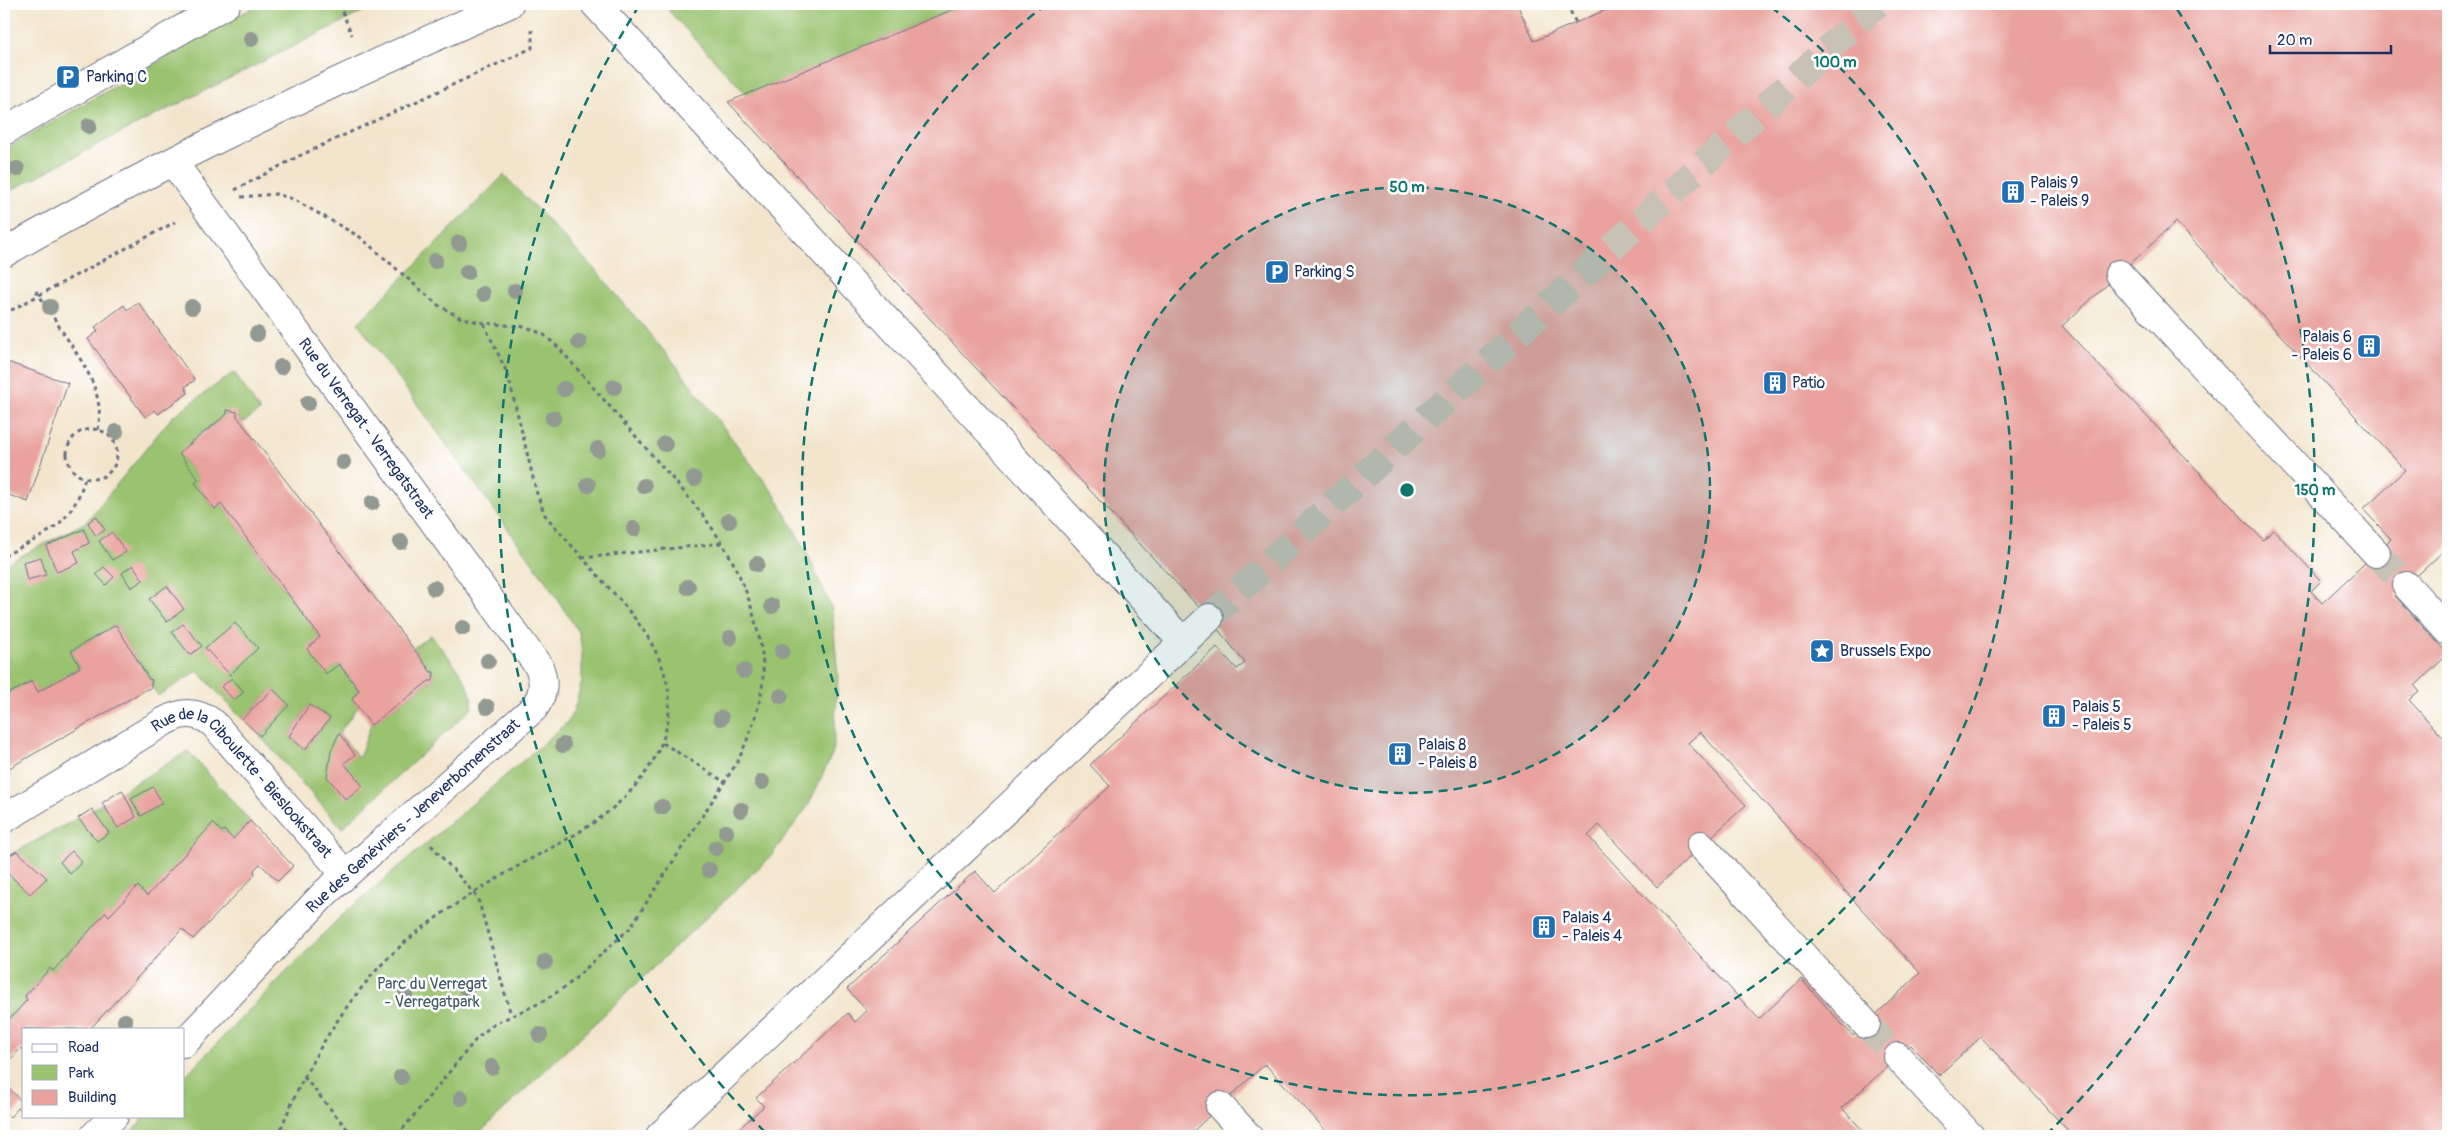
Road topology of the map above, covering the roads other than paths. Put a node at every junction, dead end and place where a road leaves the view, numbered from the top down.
1 (226, 4) edge
2 (509, 4) edge
3 (595, 4) edge
4 (4, 131) edge
5 (173, 162) junction
6 (4, 254) edge
7 (2119, 274) dead end
8 (2376, 553) tunnel mouth
9 (2407, 586) tunnel mouth
10 (1209, 618) tunnel mouth
11 (2448, 631) edge
12 (1183, 642) junction
13 (540, 700) joint
14 (4, 818) edge
15 (1701, 845) dead end
16 (345, 874) junction
17 (1866, 1024) tunnel mouth
18 (185, 1042) edge
19 (1898, 1057) tunnel mouth
20 (1220, 1106) dead end
21 (112, 1118) edge
22 (94, 1136) edge
23 (660, 1136) edge
24 (1248, 1136) edge
25 (1970, 1136) edge

1 - 4 street
2 - 5 street
3 - 12 street
5 - 6 street
5 - 13 street, Rue du Verregat - Verregatstraat
7 - 8 street
9 - 11 street
10 - 12 street
12 - 23 street
13 - 16 street, Rue des Genévriers - Jeneverbomenstraat
14 - 16 street, Rue de la Ciboulette - Bieslookstraat
15 - 17 street
16 - 18 street, Rue des Genévriers - Jeneverbomenstraat
19 - 25 street
20 - 24 street
21 - 22 street

